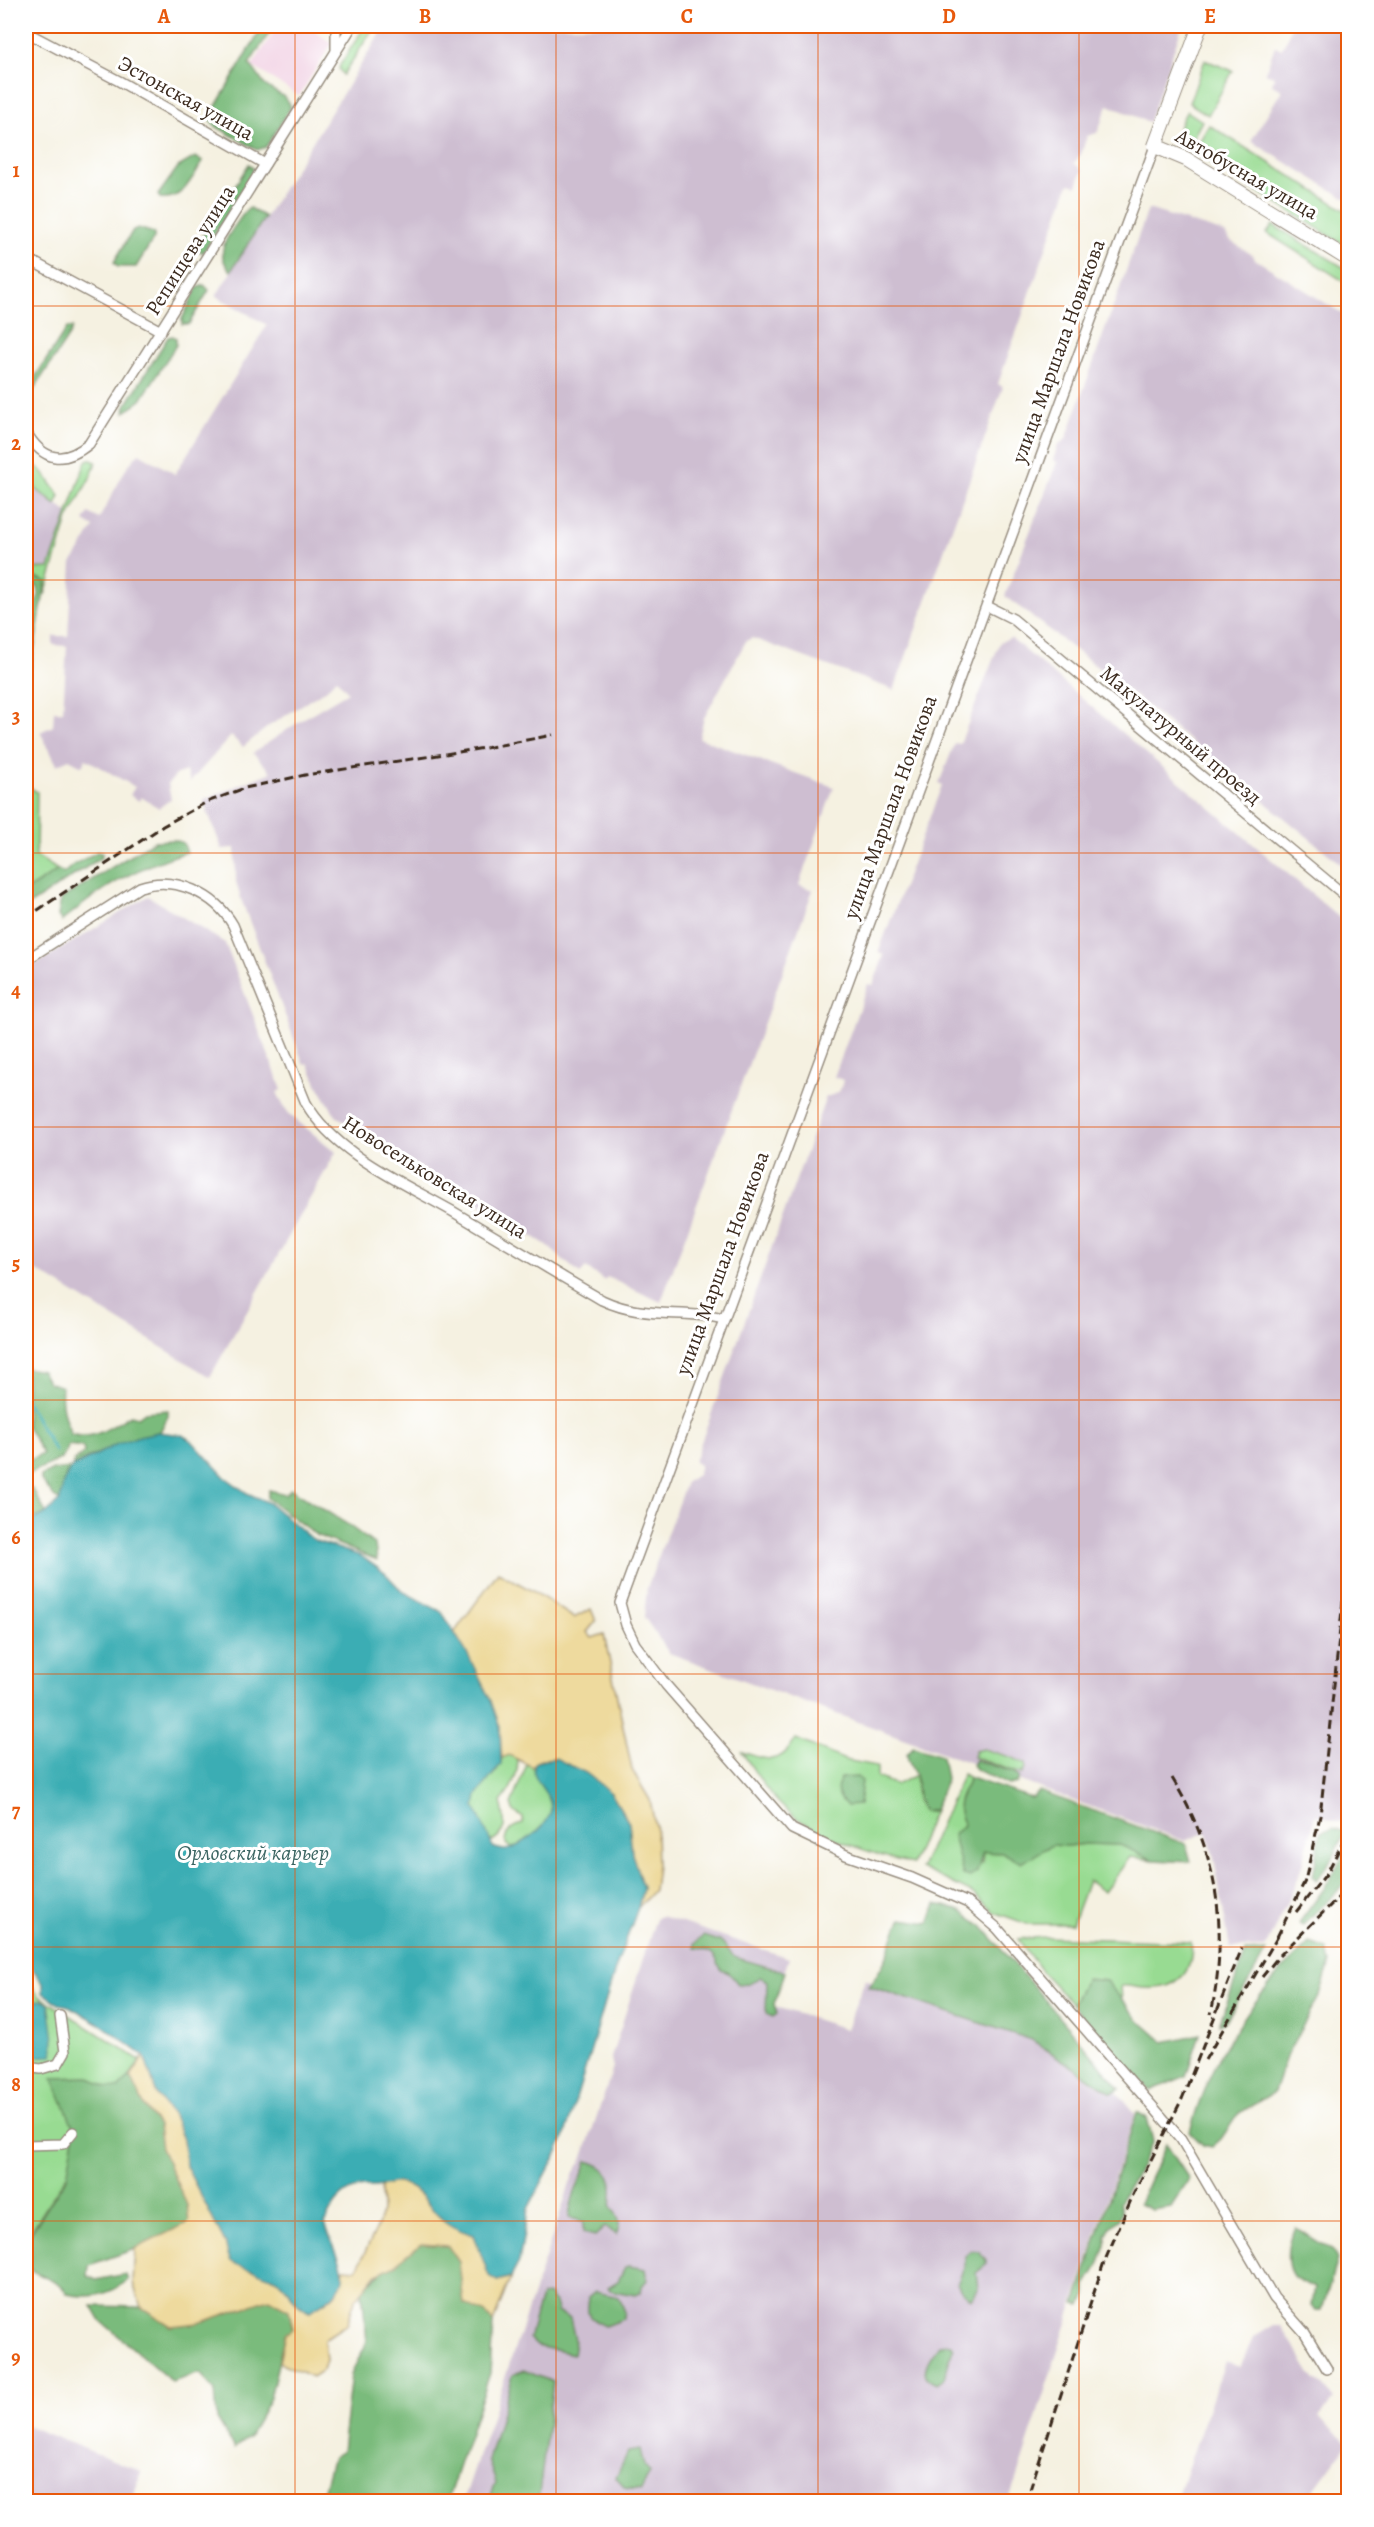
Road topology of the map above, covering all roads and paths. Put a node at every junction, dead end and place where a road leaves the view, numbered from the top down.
1 (336, 26) edge
2 (352, 26) edge
3 (1200, 26) edge
4 (26, 32) edge
5 (336, 52) junction
6 (1155, 146) junction
7 (265, 164) junction
8 (26, 258) edge
9 (1348, 259) edge
10 (161, 331) junction
11 (26, 432) edge
12 (987, 606) junction
13 (1348, 898) edge
14 (26, 960) edge
15 (724, 1318) junction
16 (60, 2016) dead end
17 (26, 2067) edge
18 (73, 2132) dead end
19 (26, 2145) edge
20 (1327, 2369) dead end

1 - 5 street
2 - 5 street, Репищева улица
3 - 6 street, улица Маршала Новикова
4 - 7 street, Эстонская улица
5 - 7 street, Репищева улица
6 - 9 street, Автобусная улица
6 - 12 street, улица Маршала Новикова
7 - 10 street, Репищева улица
8 - 10 street
10 - 11 street, Репищева улица
12 - 13 street, Макулатурный проезд
12 - 15 street, улица Маршала Новикова
14 - 15 street, Новосельковская улица
15 - 20 street, улица Маршала Новикова
16 - 17 street
18 - 19 street

